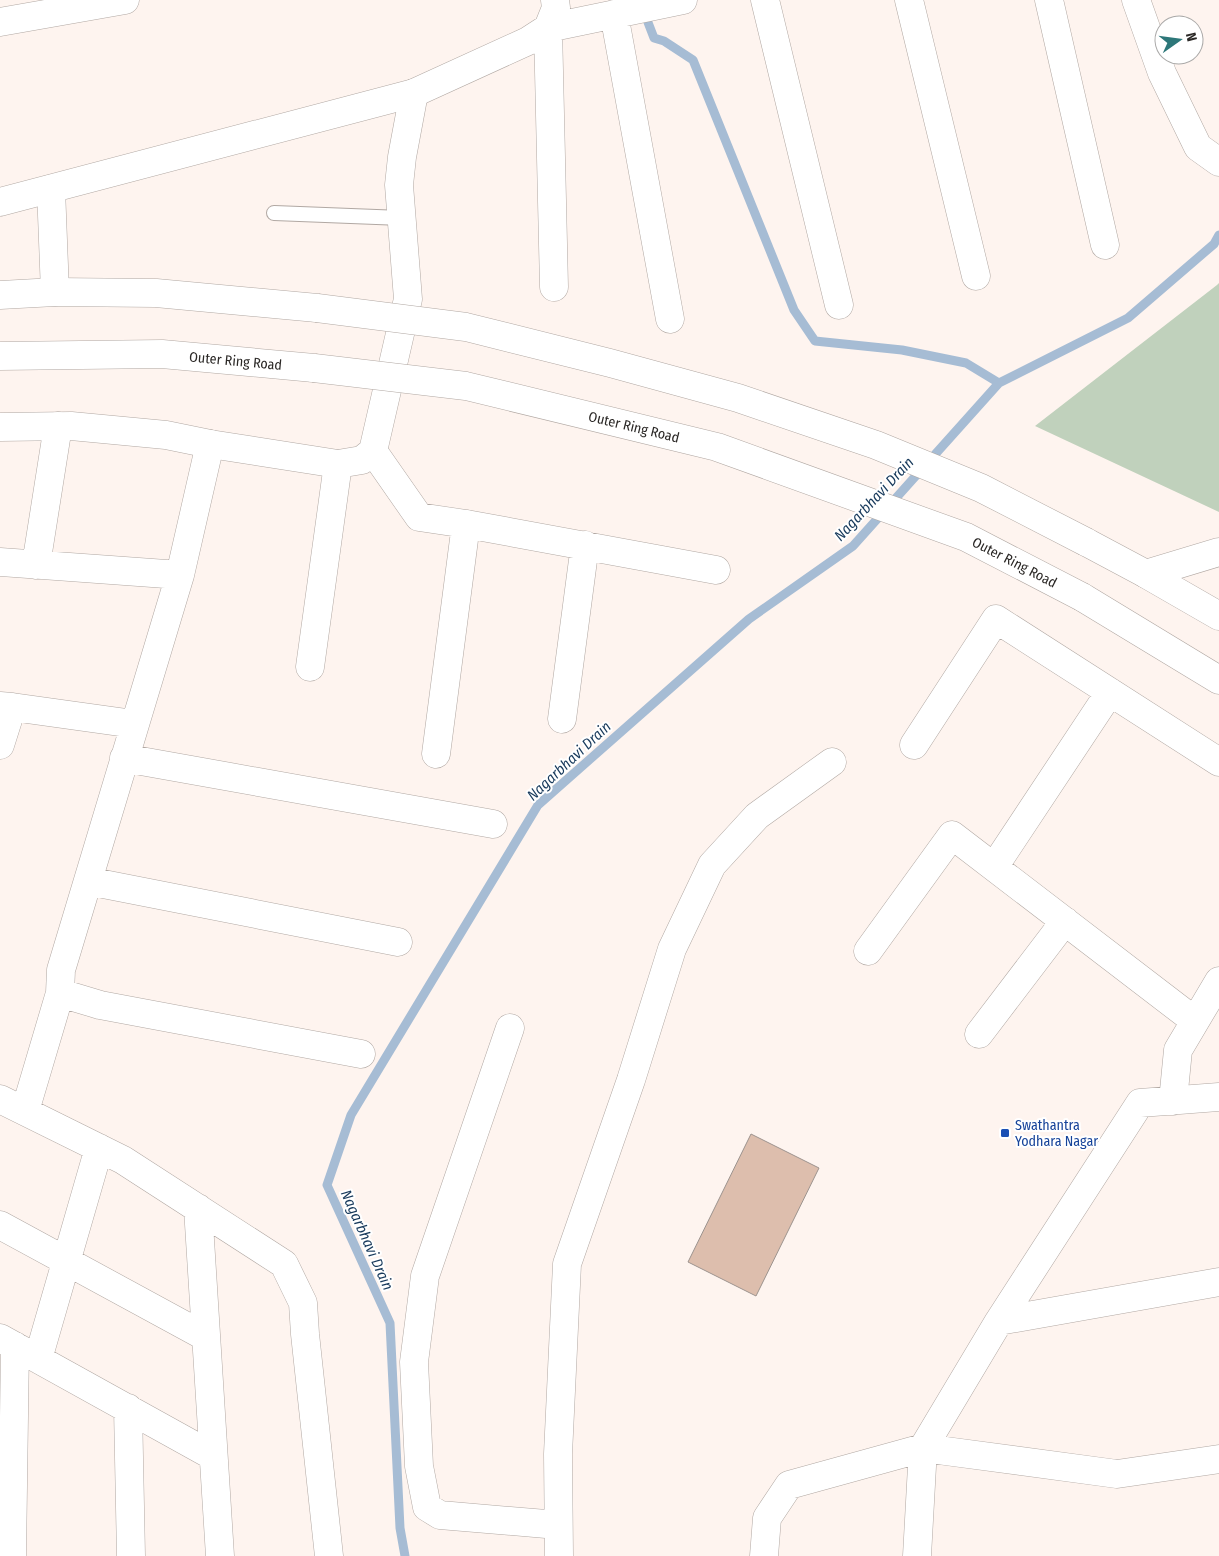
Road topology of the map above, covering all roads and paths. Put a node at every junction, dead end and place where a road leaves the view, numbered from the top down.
1 (125, 0) edge
2 (555, 0) edge
3 (765, 0) edge
4 (908, 0) edge
5 (1048, 0) edge
6 (1136, 0) edge
7 (677, 1) edge
8 (617, 13) junction
9 (0, 22) edge
10 (548, 28) junction
11 (414, 93) junction
12 (1219, 162) edge
13 (51, 189) junction
14 (0, 202) edge
15 (274, 213) dead end
16 (402, 218) junction
17 (1105, 245) dead end
18 (976, 276) dead end
19 (554, 287) dead end
20 (54, 292) junction
21 (0, 295) edge
22 (839, 305) dead end
23 (670, 319) dead end
24 (0, 356) edge
25 (58, 426) junction
26 (0, 427) edge
27 (210, 444) junction
28 (373, 451) junction
29 (338, 464) junction
30 (466, 524) junction
31 (585, 545) junction
32 (1219, 552) edge
33 (0, 562) edge
34 (36, 565) junction
35 (716, 570) dead end
36 (1146, 574) junction
37 (180, 575) junction
38 (1219, 616) edge
39 (310, 667) dead end
40 (1219, 680) edge
41 (1110, 692) junction
42 (6, 707) edge
43 (562, 719) dead end
44 (134, 724) junction
45 (0, 744) edge
46 (914, 745) dead end
47 (436, 754) dead end
48 (124, 758) junction
49 (832, 762) dead end
50 (1219, 762) edge
51 (493, 824) dead end
52 (994, 867) junction
53 (88, 881) junction
54 (1065, 921) junction
55 (398, 942) dead end
56 (868, 951) dead end
57 (1219, 981) edge
58 (60, 993) junction
59 (1195, 1022) junction
60 (510, 1028) dead end
61 (979, 1034) dead end
62 (361, 1054) dead end
63 (1219, 1097) edge
64 (0, 1099) edge
65 (1172, 1100) junction
66 (25, 1112) junction
67 (99, 1148) junction
68 (198, 1208) junction
69 (0, 1225) edge
70 (67, 1261) junction
71 (1219, 1282) edge
72 (999, 1321) junction
73 (206, 1337) junction
74 (18, 1348) edge
75 (128, 1408) junction
76 (923, 1448) junction
77 (213, 1456) junction
78 (1219, 1459) edge
79 (558, 1525) junction
80 (8, 1554) edge
81 (131, 1556) edge
82 (220, 1556) edge
83 (329, 1556) edge
84 (558, 1556) edge
85 (764, 1556) edge
86 (917, 1556) edge

1 - 9 main road
2 - 10 main road
3 - 22 main road
4 - 18 main road
5 - 17 main road
6 - 12 main road
7 - 8 main road
8 - 10 main road
8 - 23 main road
10 - 11 main road
10 - 19 main road
11 - 13 main road
11 - 16 main road
13 - 14 main road
13 - 20 main road
15 - 16 lane
16 - 28 main road
20 - 21 main road
20 - 36 main road, bridge
24 - 40 main road, Outer Ring Road, bridge
25 - 26 main road
25 - 27 main road
25 - 34 main road
27 - 29 main road
27 - 37 main road
28 - 29 main road
28 - 30 main road
29 - 39 main road
30 - 31 main road
30 - 47 main road
31 - 35 main road
31 - 43 main road
32 - 36 main road
33 - 34 main road
34 - 37 main road
36 - 38 main road
37 - 44 main road
41 - 46 main road
41 - 50 main road
41 - 52 main road
42 - 44 main road
42 - 45 main road
44 - 48 main road
48 - 51 main road
48 - 53 main road
49 - 79 main road
52 - 54 main road
52 - 56 main road
53 - 55 main road
53 - 58 main road
54 - 59 main road
54 - 61 main road
57 - 59 main road
58 - 62 main road
58 - 66 main road
59 - 65 main road
60 - 79 main road
63 - 65 main road
64 - 66 main road
65 - 72 main road
66 - 67 main road
67 - 68 main road
67 - 70 main road
68 - 73 main road
68 - 83 main road
69 - 70 main road
70 - 73 main road
70 - 74 main road
71 - 72 main road
72 - 76 main road
73 - 77 main road
74 - 75 main road
74 - 80 main road
75 - 77 main road
75 - 81 main road
76 - 78 main road
76 - 85 main road
76 - 86 main road
77 - 82 main road
79 - 84 main road

